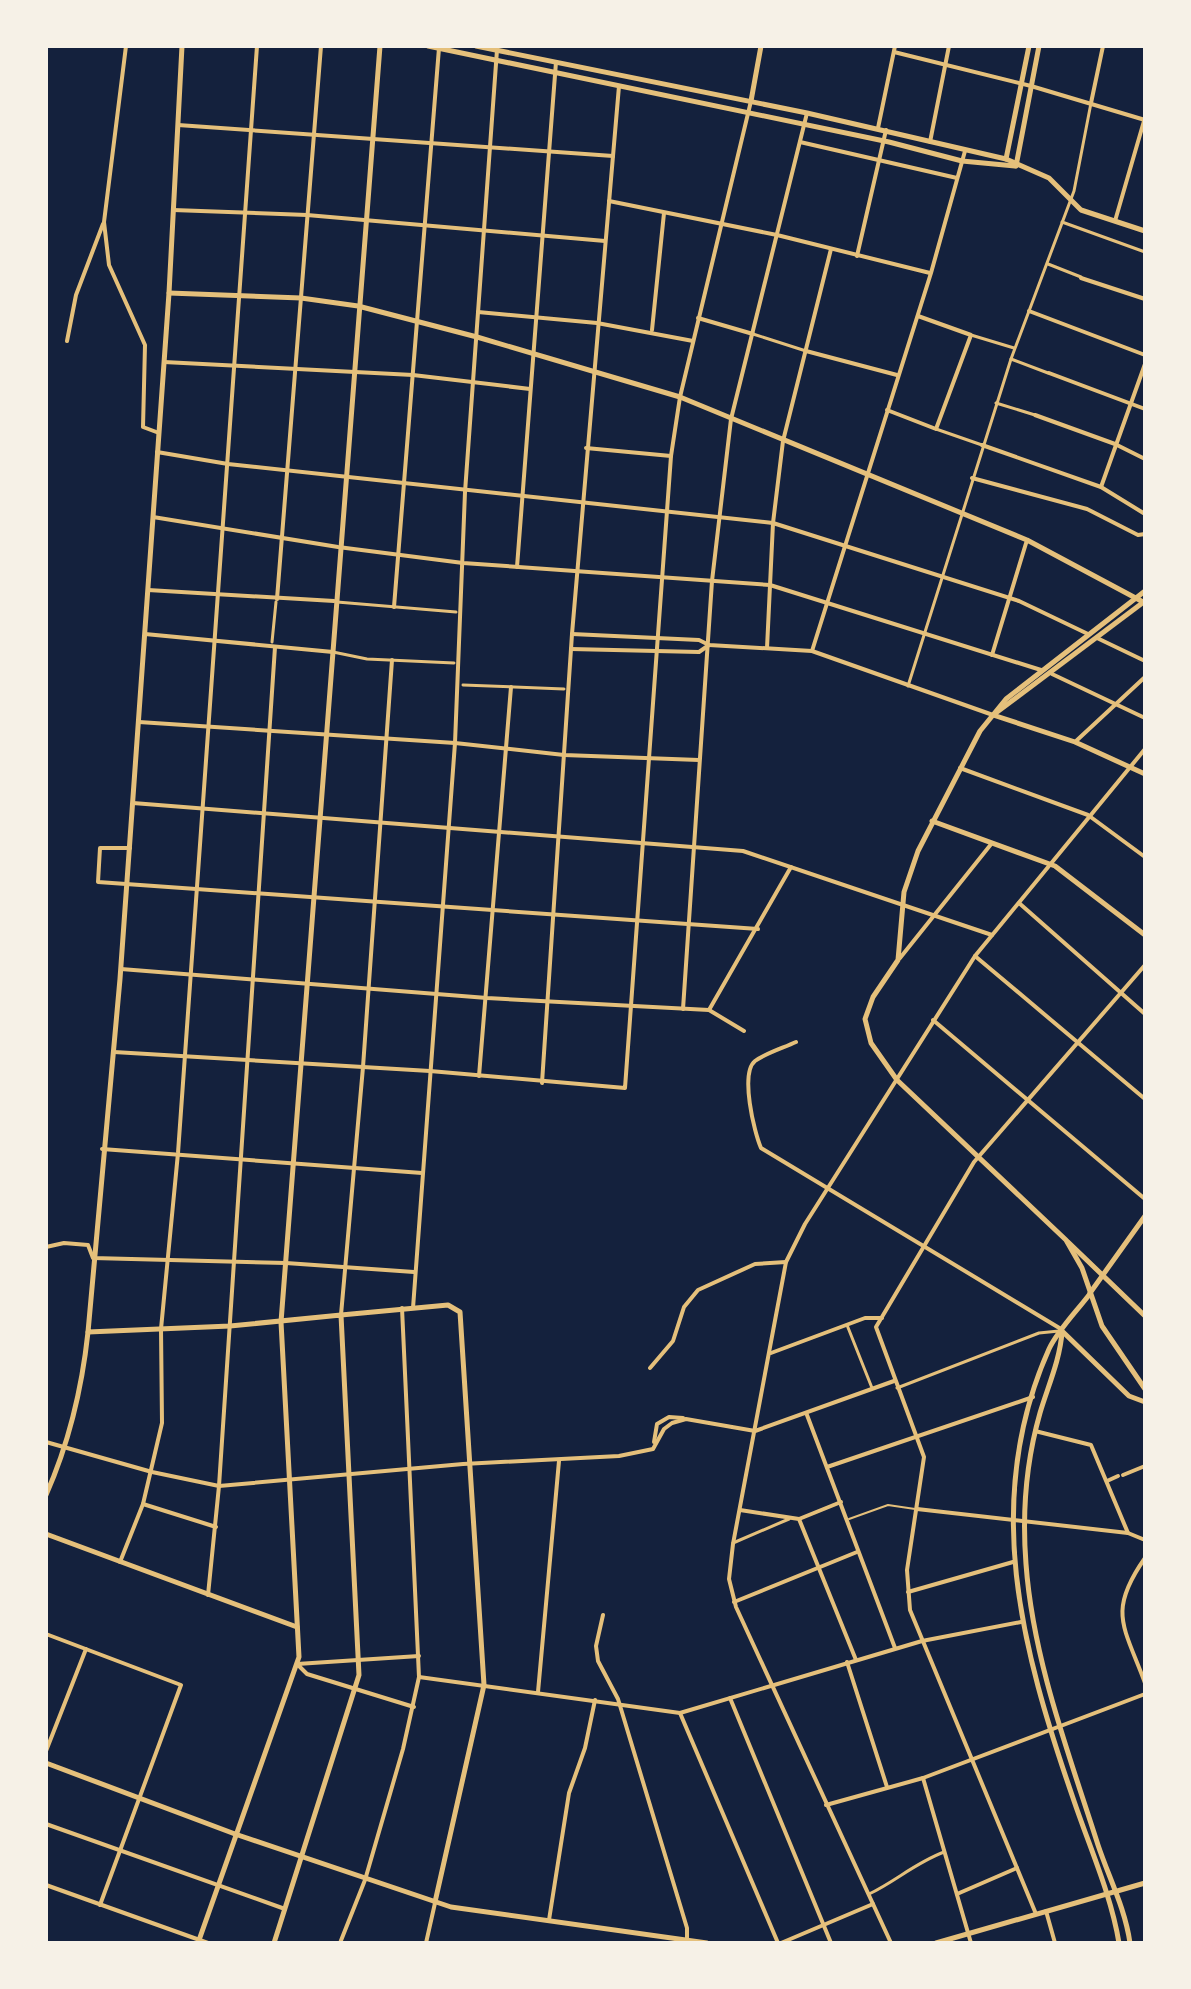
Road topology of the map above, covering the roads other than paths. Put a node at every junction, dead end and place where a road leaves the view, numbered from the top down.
1 (126, 46) edge
2 (182, 46) edge
3 (257, 46) edge
4 (321, 46) edge
5 (380, 46) edge
6 (428, 46) edge
7 (476, 46) edge
8 (761, 46) edge
9 (949, 46) edge
10 (1029, 46) edge
11 (1039, 46) edge
12 (1103, 46) edge
13 (439, 48) edge
14 (894, 49) edge
15 (497, 50) junction
16 (496, 60) junction
17 (556, 62) junction
18 (945, 65) junction
19 (555, 72) junction
20 (1021, 83) junction
21 (619, 86) junction
22 (1031, 86) junction
23 (751, 101) junction
24 (1091, 103) junction
25 (749, 112) junction
26 (807, 113) junction
27 (1145, 120) edge
28 (805, 123) junction
29 (178, 125) junction
30 (878, 128) junction
31 (251, 130) junction
32 (886, 130) junction
33 (313, 134) junction
34 (371, 139) junction
35 (883, 140) junction
36 (800, 142) junction
37 (930, 142) junction
38 (431, 143) junction
39 (489, 147) junction
40 (549, 151) junction
41 (965, 151) junction
42 (613, 156) junction
43 (880, 158) junction
44 (1006, 159) junction
45 (962, 161) junction
46 (1016, 166) junction
47 (957, 178) junction
48 (1070, 199) junction
49 (609, 201) junction
50 (173, 210) junction
51 (245, 211) junction
52 (664, 213) junction
53 (307, 215) junction
54 (365, 221) junction
55 (1115, 221) junction
56 (104, 222) junction
57 (1062, 222) junction
58 (425, 223) junction
59 (721, 225) junction
60 (482, 229) junction
61 (1145, 231) edge
62 (777, 235) junction
63 (542, 236) junction
64 (605, 241) junction
65 (831, 249) junction
66 (94, 251) junction
67 (1145, 252) edge
68 (107, 256) junction
69 (857, 256) junction
70 (1048, 264) junction
71 (931, 273) junction
72 (1081, 278) joint
73 (169, 293) junction
74 (239, 295) junction
75 (301, 298) junction
76 (1145, 299) edge
77 (358, 306) junction
78 (1029, 311) junction
79 (478, 312) junction
80 (917, 315) junction
81 (698, 318) junction
82 (536, 319) junction
83 (417, 320) junction
84 (597, 323) junction
85 (652, 331) junction
86 (753, 334) junction
87 (971, 335) junction
88 (477, 337) junction
89 (67, 341) dead end
90 (693, 341) junction
91 (1015, 348) junction
92 (806, 351) junction
93 (533, 354) junction
94 (1145, 355) edge
95 (1011, 359) junction
96 (164, 362) junction
97 (1145, 364) edge
98 (236, 367) junction
99 (294, 370) junction
100 (593, 370) junction
101 (353, 373) junction
102 (1049, 373) joint
103 (413, 375) junction
104 (897, 376) junction
105 (475, 384) junction
106 (530, 389) junction
107 (680, 397) junction
108 (1129, 402) junction
109 (996, 403) junction
110 (1145, 409) edge
111 (887, 410) junction
112 (1035, 415) joint
113 (731, 419) junction
114 (936, 429) junction
115 (159, 433) junction
116 (783, 441) junction
117 (1115, 444) junction
118 (982, 445) junction
119 (586, 448) junction
120 (157, 452) junction
121 (671, 456) junction
122 (1145, 459) edge
123 (228, 464) junction
124 (287, 470) junction
125 (344, 476) junction
126 (869, 476) junction
127 (972, 478) junction
128 (405, 483) junction
129 (1101, 487) junction
130 (465, 492) junction
131 (522, 498) junction
132 (582, 505) junction
133 (961, 513) junction
134 (664, 514) junction
135 (1145, 514) edge
136 (153, 517) junction
137 (718, 519) junction
138 (773, 523) junction
139 (222, 529) junction
140 (1145, 534) edge
141 (282, 538) junction
142 (1027, 540) junction
143 (845, 545) junction
144 (338, 547) junction
145 (399, 553) junction
146 (463, 563) junction
147 (517, 567) junction
148 (577, 571) junction
149 (942, 576) junction
150 (663, 577) junction
151 (712, 581) junction
152 (770, 585) junction
153 (148, 590) junction
154 (1145, 591) edge
155 (218, 594) junction
156 (1009, 598) junction
157 (1136, 598) junction
158 (276, 601) junction
159 (334, 601) junction
160 (1145, 602) edge
161 (826, 604) junction
162 (394, 607) junction
163 (458, 612) junction
164 (145, 634) junction
165 (572, 634) junction
166 (924, 634) junction
167 (1088, 634) junction
168 (1097, 638) junction
169 (659, 639) junction
170 (215, 641) junction
171 (273, 644) junction
172 (709, 645) junction
173 (767, 648) junction
174 (571, 649) junction
175 (812, 651) junction
176 (333, 652) junction
177 (658, 652) junction
178 (992, 655) junction
179 (392, 660) junction
180 (1145, 661) edge
181 (454, 663) dead end
182 (1042, 670) junction
183 (1052, 674) junction
184 (1145, 677) edge
185 (463, 685) dead end
186 (908, 686) junction
187 (511, 687) junction
188 (564, 689) dead end
189 (1117, 704) junction
190 (993, 715) junction
191 (1145, 718) edge
192 (139, 722) junction
193 (208, 727) junction
194 (269, 732) junction
195 (328, 735) junction
196 (386, 738) junction
197 (1075, 742) junction
198 (455, 743) junction
199 (1145, 749) edge
200 (505, 751) junction
201 (564, 755) junction
202 (648, 757) junction
203 (699, 760) junction
204 (1129, 764) junction
205 (960, 768) junction
206 (1145, 774) edge
207 (133, 803) junction
208 (203, 807) junction
209 (262, 812) junction
210 (1088, 815) junction
211 (321, 816) junction
212 (931, 821) junction
213 (381, 822) junction
214 (446, 827) junction
215 (500, 832) junction
216 (559, 837) junction
217 (993, 841) junction
218 (642, 843) junction
219 (693, 845) junction
220 (130, 848) junction
221 (1145, 857) edge
222 (1049, 863) junction
223 (792, 867) junction
224 (127, 886) junction
225 (197, 892) junction
226 (257, 896) junction
227 (314, 899) junction
228 (374, 903) junction
229 (1019, 903) junction
230 (904, 904) junction
231 (440, 908) junction
232 (495, 911) junction
233 (554, 913) junction
234 (934, 915) junction
235 (637, 920) junction
236 (689, 924) junction
237 (758, 929) junction
238 (992, 935) junction
239 (1145, 935) edge
240 (975, 956) junction
241 (898, 960) junction
242 (1145, 965) edge
243 (121, 969) junction
244 (190, 975) junction
245 (252, 979) junction
246 (308, 983) junction
247 (368, 987) junction
248 (434, 994) junction
249 (1121, 994) junction
250 (487, 998) junction
251 (548, 1001) junction
252 (629, 1007) junction
253 (683, 1009) junction
254 (709, 1010) junction
255 (1145, 1014) edge
256 (933, 1020) junction
257 (744, 1031) dead end
258 (796, 1042) dead end
259 (1077, 1044) junction
260 (112, 1051) junction
261 (185, 1056) junction
262 (247, 1061) junction
263 (303, 1064) junction
264 (363, 1067) junction
265 (430, 1071) junction
266 (479, 1076) junction
267 (897, 1080) junction
268 (542, 1083) junction
269 (1145, 1099) edge
270 (1027, 1100) junction
271 (102, 1149) junction
272 (178, 1153) junction
273 (979, 1155) junction
274 (241, 1157) junction
275 (296, 1163) junction
276 (355, 1168) junction
277 (422, 1173) junction
278 (827, 1189) junction
279 (1145, 1199) edge
280 (1145, 1216) edge
281 (1066, 1240) junction
282 (46, 1247) edge
283 (926, 1248) junction
284 (93, 1258) junction
285 (168, 1259) junction
286 (786, 1262) junction
287 (232, 1263) junction
288 (286, 1263) junction
289 (346, 1266) junction
290 (414, 1272) junction
291 (1103, 1276) junction
292 (1089, 1294) junction
293 (402, 1308) junction
294 (413, 1308) junction
295 (341, 1315) junction
296 (1145, 1316) edge
297 (882, 1318) junction
298 (281, 1322) junction
299 (847, 1325) junction
300 (230, 1326) junction
301 (161, 1329) junction
302 (1062, 1331) junction
303 (88, 1332) junction
304 (771, 1353) junction
305 (650, 1368) dead end
306 (894, 1381) junction
307 (897, 1388) junction
308 (872, 1389) junction
309 (1145, 1389) edge
310 (1033, 1397) junction
311 (1145, 1402) edge
312 (807, 1415) junction
313 (755, 1431) junction
314 (1035, 1431) junction
315 (916, 1437) junction
316 (46, 1442) edge
317 (64, 1448) junction
318 (559, 1461) junction
319 (469, 1464) junction
320 (1145, 1466) edge
321 (827, 1467) junction
322 (409, 1469) junction
323 (152, 1472) junction
324 (349, 1474) junction
325 (289, 1480) junction
326 (1107, 1481) junction
327 (219, 1486) junction
328 (46, 1495) edge
329 (841, 1502) junction
330 (143, 1504) junction
331 (917, 1509) junction
332 (740, 1510) junction
333 (792, 1517) junction
334 (799, 1519) junction
335 (848, 1520) junction
336 (1012, 1520) junction
337 (1024, 1521) junction
338 (216, 1527) junction
339 (1128, 1533) junction
340 (46, 1534) edge
341 (1145, 1540) edge
342 (733, 1544) junction
343 (858, 1552) junction
344 (1145, 1558) edge
345 (120, 1562) junction
346 (1013, 1562) junction
347 (820, 1568) junction
348 (907, 1592) junction
349 (208, 1595) junction
350 (734, 1602) junction
351 (603, 1615) dead end
352 (1021, 1622) junction
353 (297, 1627) junction
354 (46, 1634) edge
355 (922, 1641) junction
356 (895, 1648) junction
357 (86, 1649) junction
358 (419, 1656) junction
359 (360, 1658) junction
360 (856, 1660) junction
361 (847, 1662) junction
362 (297, 1664) junction
363 (419, 1677) junction
364 (1145, 1683) edge
365 (484, 1685) junction
366 (770, 1685) junction
367 (355, 1690) junction
368 (538, 1692) junction
369 (1145, 1694) edge
370 (729, 1697) junction
371 (595, 1700) junction
372 (620, 1705) junction
373 (414, 1707) junction
374 (680, 1713) junction
375 (1061, 1726) junction
376 (1050, 1729) junction
377 (46, 1751) edge
378 (971, 1760) junction
379 (46, 1763) edge
380 (923, 1778) junction
381 (887, 1787) junction
382 (140, 1797) junction
383 (826, 1805) junction
384 (46, 1824) edge
385 (235, 1834) junction
386 (120, 1850) junction
387 (944, 1852) junction
388 (303, 1857) junction
389 (1017, 1868) junction
390 (365, 1880) junction
391 (1145, 1883) edge
392 (46, 1885) edge
393 (219, 1886) junction
394 (1115, 1892) junction
395 (869, 1894) junction
396 (957, 1894) junction
397 (1106, 1894) junction
398 (435, 1903) junction
399 (873, 1904) junction
400 (100, 1905) junction
401 (286, 1909) junction
402 (1046, 1911) junction
403 (1036, 1914) junction
404 (549, 1922) junction
405 (824, 1925) junction
406 (968, 1932) junction
407 (199, 1941) edge
408 (687, 1942) edge
409 (208, 1943) edge
410 (274, 1943) edge
411 (340, 1943) edge
412 (426, 1943) edge
413 (707, 1943) edge
414 (779, 1943) edge
415 (831, 1943) edge
416 (891, 1943) edge
417 (936, 1943) edge
418 (971, 1943) edge
419 (1055, 1943) edge
420 (1119, 1943) edge
421 (1130, 1943) edge

1 - 56 street
2 - 29 main road
3 - 31 street
4 - 33 street
5 - 34 main road
6 - 13 main road
7 - 15 main road
8 - 23 main road
9 - 18 street
10 - 20 main road
11 - 22 main road
12 - 24 street
13 - 16 main road
13 - 38 street
14 - 18 street
14 - 30 street
15 - 16 street
15 - 17 main road
16 - 19 main road
16 - 39 street
17 - 19 street
17 - 23 main road
18 - 20 street
18 - 37 street
19 - 21 main road
19 - 40 street
20 - 22 street
20 - 44 main road
21 - 25 main road
21 - 42 street
22 - 24 street
22 - 46 main road
23 - 25 street
23 - 26 main road
24 - 27 street
24 - 48 street
25 - 28 main road
25 - 59 street
26 - 28 street
26 - 30 main road
27 - 55 street
28 - 35 main road
28 - 36 street
29 - 31 street
29 - 50 main road
30 - 32 main road
31 - 33 street
31 - 51 street
32 - 35 street
32 - 37 main road
33 - 34 street
33 - 53 street
34 - 38 street
34 - 54 main road
35 - 43 street
35 - 45 main road
36 - 43 street
36 - 62 street
37 - 41 main road
38 - 39 street
38 - 58 street
39 - 40 street
39 - 60 street
40 - 42 street
40 - 63 street
41 - 44 main road
41 - 45 street
42 - 49 street
43 - 47 street
43 - 69 street
44 - 46 main road
45 - 46 main road
45 - 47 street
46 - 48 main road
47 - 71 street
48 - 55 main road
48 - 57 street
49 - 52 street
49 - 64 street
50 - 51 street
50 - 73 main road
51 - 53 street
51 - 74 street
52 - 59 street
52 - 85 street
53 - 54 street
53 - 75 street
54 - 58 street
54 - 77 main road
55 - 61 main road
56 - 66 street
56 - 68 street
57 - 67 street
57 - 70 street
58 - 60 street
58 - 83 street
59 - 62 street
59 - 81 street
60 - 63 street
60 - 79 street
62 - 65 street
62 - 86 street
63 - 64 street
63 - 82 street
64 - 84 street
65 - 69 street
65 - 92 street
66 - 68 street
66 - 89 street
68 - 115 street
69 - 71 street
70 - 72 street
70 - 78 street
71 - 80 street
72 - 76 street
73 - 74 main road
73 - 96 main road
74 - 75 main road
74 - 98 street
75 - 77 main road
75 - 99 street
77 - 83 main road
77 - 101 main road
78 - 91 street
78 - 94 street
79 - 82 street
79 - 88 street
80 - 87 street
80 - 104 street
81 - 86 street
81 - 90 street
82 - 84 street
82 - 93 street
83 - 88 main road
83 - 103 street
84 - 85 street
84 - 100 street
85 - 90 street
86 - 92 street
86 - 113 street
87 - 91 street
87 - 114 street
88 - 93 main road
88 - 105 street
90 - 107 street
91 - 95 street
92 - 104 street
92 - 116 street
93 - 100 main road
93 - 106 street
95 - 102 street
95 - 109 street
96 - 98 street
96 - 115 main road
97 - 108 street
98 - 99 street
98 - 123 street
99 - 101 street
99 - 124 street
100 - 107 main road
100 - 119 street
101 - 103 street
101 - 125 main road
102 - 108 street
103 - 105 street
103 - 128 street
104 - 111 street
105 - 106 street
105 - 130 street
106 - 131 street
107 - 113 main road
107 - 121 street
108 - 110 street
108 - 117 street
109 - 112 street
109 - 118 street
111 - 114 street
111 - 126 street
112 - 117 street
113 - 116 main road
113 - 137 street
114 - 118 street
115 - 120 main road
116 - 126 main road
116 - 138 street
117 - 122 street
117 - 129 street
118 - 127 street
118 - 129 street
119 - 121 street
119 - 132 street
120 - 123 street
120 - 136 main road
121 - 134 street
123 - 124 street
123 - 139 street
124 - 125 street
124 - 141 street
125 - 128 street
125 - 144 main road
126 - 133 main road
126 - 143 street
127 - 133 street
127 - 140 street
128 - 130 street
128 - 145 street
129 - 135 street
130 - 131 street
130 - 146 street
131 - 132 street
131 - 147 street
132 - 134 street
132 - 148 street
133 - 142 main road
133 - 149 street
134 - 137 street
134 - 150 street
136 - 139 street
136 - 153 main road
137 - 138 street
137 - 151 street
138 - 143 street
138 - 152 street
139 - 141 street
139 - 155 street
141 - 144 street
141 - 158 street
142 - 156 street
142 - 157 main road
143 - 149 street
143 - 161 street
144 - 145 street
144 - 159 main road
145 - 146 street
145 - 162 street
146 - 147 street
146 - 163 street
147 - 148 street
148 - 150 street
148 - 165 street
149 - 156 street
149 - 166 street
150 - 151 street
150 - 169 street
151 - 152 street
151 - 172 street
152 - 161 street
152 - 173 street
153 - 155 street
153 - 164 main road
154 - 157 main road
155 - 158 street
155 - 170 street
156 - 167 street
156 - 178 street
157 - 160 main road
157 - 167 main road
158 - 159 street
158 - 171 street
159 - 162 street
159 - 176 main road
160 - 168 main road
161 - 166 street
161 - 175 street
162 - 163 street
163 - 198 street
164 - 170 street
164 - 192 main road
165 - 169 street
165 - 174 street
166 - 178 street
166 - 186 street
167 - 182 main road
168 - 180 street
168 - 183 main road
169 - 172 street
169 - 177 street
170 - 171 street
170 - 193 street
171 - 176 street
171 - 194 street
172 - 173 street
172 - 177 street
172 - 203 street
173 - 175 street
174 - 177 street
174 - 201 street
175 - 186 street
176 - 179 street
176 - 195 main road
177 - 202 street
178 - 182 street
179 - 181 street
179 - 196 street
182 - 190 main road
183 - 189 street
183 - 190 main road
184 - 189 street
185 - 187 street
186 - 190 street
187 - 188 street
187 - 200 street
189 - 191 street
189 - 197 street
190 - 197 main road
190 - 205 main road
192 - 193 street
192 - 207 main road
193 - 194 street
193 - 208 street
194 - 195 street
194 - 209 street
195 - 196 street
195 - 211 main road
196 - 198 street
196 - 213 street
197 - 204 main road
198 - 200 street
198 - 214 street
199 - 204 street
200 - 201 street
200 - 215 street
201 - 202 street
201 - 216 street
202 - 203 street
202 - 218 street
203 - 219 street
204 - 206 main road
204 - 210 street
205 - 210 street
205 - 212 main road
207 - 208 street
207 - 220 main road
208 - 209 street
208 - 225 street
209 - 211 street
209 - 226 street
210 - 221 street
210 - 222 street
211 - 213 street
211 - 227 main road
212 - 217 main road
212 - 230 main road
213 - 214 street
213 - 228 street
214 - 215 street
214 - 231 street
215 - 216 street
215 - 232 street
216 - 218 street
216 - 233 street
217 - 222 main road
217 - 234 street
218 - 219 street
218 - 235 street
219 - 223 street
219 - 236 street
220 - 224 main road
220 - 224 street
222 - 229 street
222 - 239 main road
223 - 230 street
223 - 237 street
224 - 225 street
224 - 243 main road
225 - 226 street
225 - 244 street
226 - 227 street
226 - 245 street
227 - 228 street
227 - 246 main road
228 - 231 street
228 - 247 street
229 - 238 street
229 - 249 street
230 - 234 street
230 - 241 main road
231 - 232 street
231 - 248 street
232 - 233 street
232 - 250 street
233 - 235 street
233 - 251 street
234 - 238 street
234 - 241 street
235 - 236 street
235 - 252 street
236 - 237 street
236 - 253 street
237 - 254 street
238 - 240 street
240 - 256 street
240 - 259 street
241 - 267 main road
242 - 249 street
243 - 244 street
243 - 260 main road
244 - 245 street
244 - 261 street
245 - 246 street
245 - 262 street
246 - 247 street
246 - 263 main road
247 - 248 street
247 - 264 street
248 - 250 street
248 - 265 street
249 - 255 street
249 - 259 street
250 - 251 street
250 - 266 street
251 - 252 street
251 - 268 street
252 - 253 street
252 - 268 street
253 - 254 street
254 - 257 street
256 - 267 street
256 - 270 street
258 - 278 street
259 - 269 street
259 - 270 street
260 - 261 street
260 - 271 main road
261 - 262 street
261 - 272 street
262 - 263 street
262 - 274 street
263 - 264 street
263 - 275 main road
264 - 265 street
264 - 276 street
265 - 266 street
265 - 277 street
266 - 268 street
267 - 273 main road
267 - 278 street
270 - 273 street
270 - 279 street
271 - 272 street
271 - 284 main road
272 - 274 street
272 - 285 street
273 - 281 main road
273 - 283 street
274 - 275 street
274 - 287 street
275 - 276 street
275 - 288 main road
276 - 277 street
276 - 289 street
277 - 290 street
278 - 283 street
278 - 286 street
280 - 291 main road
281 - 291 main road
281 - 292 main road
282 - 284 street
283 - 297 street
283 - 302 street
284 - 285 street
284 - 303 main road
285 - 287 street
285 - 301 street
286 - 304 street
286 - 305 street
287 - 288 street
287 - 300 street
288 - 289 street
288 - 298 main road
289 - 290 street
289 - 295 street
290 - 294 street
291 - 292 main road
291 - 296 main road
292 - 302 main road
292 - 309 main road
293 - 294 main road
293 - 295 main road
293 - 322 street
294 - 319 main road
295 - 298 main road
295 - 324 main road
297 - 299 street
297 - 306 street
298 - 300 main road
298 - 325 main road
299 - 304 street
299 - 308 street
300 - 301 main road
300 - 327 street
301 - 303 main road
301 - 323 street
302 - 307 street
302 - 310 main road
302 - 311 main road
302 - 314 main road
303 - 317 main road
304 - 313 street
306 - 307 street
306 - 308 street
307 - 315 street
308 - 312 street
310 - 315 street
310 - 336 main road
312 - 313 street
312 - 321 street
313 - 318 street
313 - 332 street
314 - 326 street
314 - 337 main road
315 - 321 street
315 - 331 street
316 - 317 street
317 - 323 street
317 - 328 main road
318 - 319 street
318 - 368 street
319 - 322 street
319 - 365 main road
320 - 326 street
321 - 329 street
322 - 324 street
322 - 358 street
323 - 327 street
323 - 330 street
324 - 325 street
324 - 359 main road
325 - 327 street
325 - 353 main road
326 - 339 street
327 - 338 street
329 - 334 street
329 - 335 street
330 - 338 street
330 - 345 street
331 - 335 lane
331 - 336 street
331 - 348 street
332 - 333 street
332 - 342 street
333 - 334 street
333 - 342 street
334 - 347 street
335 - 343 street
336 - 337 street
336 - 346 main road
337 - 339 street
337 - 375 main road
338 - 349 street
339 - 341 street
340 - 345 main road
342 - 350 street
343 - 347 street
343 - 356 street
344 - 364 street
345 - 349 main road
346 - 348 street
346 - 352 main road
347 - 350 street
347 - 360 street
348 - 355 street
349 - 353 main road
350 - 366 street
351 - 372 street
352 - 355 street
352 - 376 main road
353 - 362 main road
354 - 357 street
355 - 356 street
355 - 378 street
356 - 360 street
357 - 377 street
357 - 382 street
358 - 359 street
358 - 363 street
359 - 362 street
359 - 367 main road
360 - 361 street
361 - 366 street
361 - 381 street
362 - 367 street
362 - 385 main road
363 - 365 street
363 - 373 street
365 - 368 street
365 - 398 main road
366 - 370 street
366 - 383 street
367 - 373 street
367 - 388 main road
368 - 371 street
369 - 375 street
370 - 374 street
370 - 405 street
371 - 372 street
371 - 404 street
372 - 374 street
372 - 408 street
373 - 390 street
374 - 414 street
375 - 376 street
375 - 394 main road
376 - 378 street
376 - 397 main road
378 - 380 street
378 - 389 street
379 - 382 main road
380 - 381 street
380 - 387 street
381 - 383 street
382 - 385 main road
382 - 386 street
383 - 395 street
384 - 386 street
385 - 388 main road
385 - 393 main road
386 - 393 street
386 - 400 street
387 - 395 street
387 - 396 street
388 - 390 main road
388 - 401 main road
389 - 396 street
389 - 403 street
390 - 398 main road
390 - 411 street
391 - 394 main road
392 - 400 street
393 - 401 street
393 - 407 main road
394 - 397 main road
394 - 421 main road
395 - 399 street
396 - 406 street
397 - 402 main road
397 - 420 main road
398 - 404 main road
398 - 412 street
399 - 405 street
399 - 416 street
400 - 407 street
401 - 410 main road
402 - 403 main road
402 - 419 street
403 - 406 main road
404 - 408 main road
405 - 414 street
405 - 415 street
406 - 417 main road
406 - 418 street
407 - 409 street
408 - 413 main road

